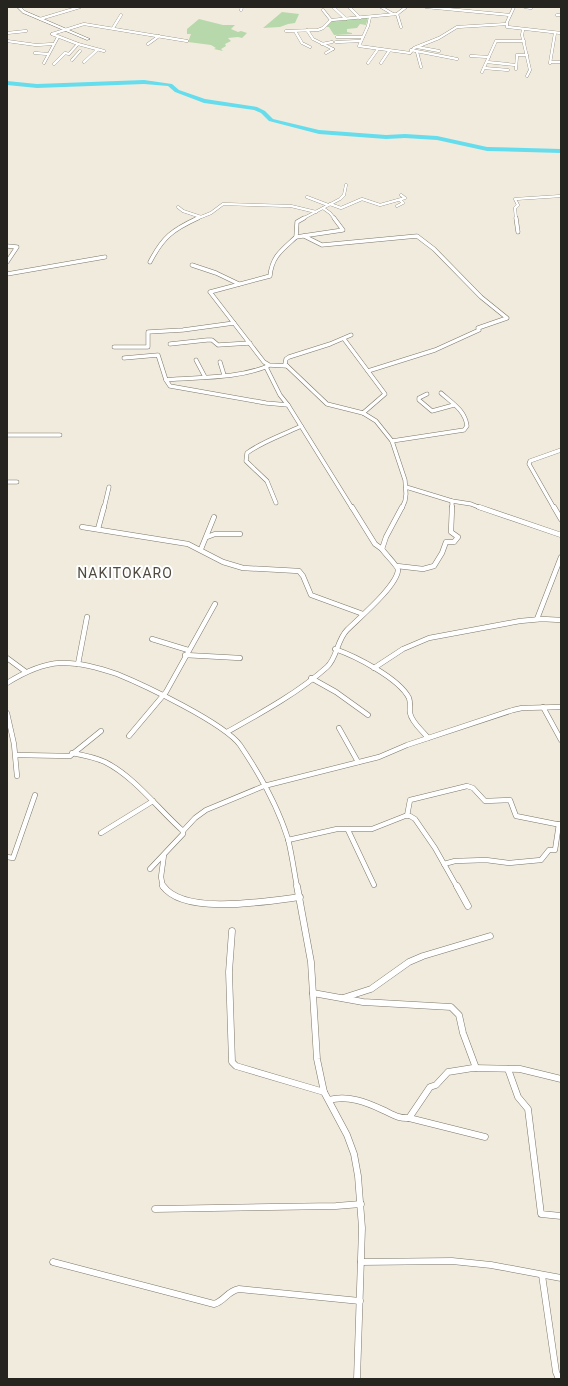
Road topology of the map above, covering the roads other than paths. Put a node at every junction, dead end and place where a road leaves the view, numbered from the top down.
1 (19, 7) edge
2 (80, 7) edge
3 (333, 7) edge
4 (349, 7) edge
5 (381, 7) edge
6 (406, 7) edge
7 (426, 7) edge
8 (514, 7) edge
9 (525, 7) edge
10 (531, 8) edge
11 (323, 10) dead end
12 (121, 15) dead end
13 (395, 15) junction
14 (510, 15) junction
15 (557, 15) dead end
16 (561, 15) edge
17 (370, 17) junction
18 (360, 18) junction
19 (40, 19) junction
20 (346, 19) junction
21 (331, 20) junction
22 (507, 24) junction
23 (401, 27) dead end
24 (113, 28) junction
25 (66, 29) junction
26 (26, 30) dead end
27 (307, 30) junction
28 (318, 30) junction
29 (523, 30) junction
30 (286, 31) dead end
31 (295, 31) junction
32 (7, 33) edge
33 (555, 33) junction
34 (324, 34) dead end
35 (561, 34) edge
36 (159, 36) junction
37 (58, 37) junction
38 (337, 37) dead end
39 (363, 37) junction
40 (26, 38) dead end
41 (88, 39) dead end
42 (7, 41) edge
43 (187, 41) dead end
44 (361, 41) junction
45 (524, 41) junction
46 (332, 42) dead end
47 (336, 42) dead end
48 (20, 43) junction
49 (53, 44) junction
50 (78, 44) junction
51 (148, 44) dead end
52 (322, 44) junction
53 (310, 47) dead end
54 (417, 47) junction
55 (378, 49) junction
56 (71, 50) junction
57 (97, 50) junction
58 (411, 50) junction
59 (104, 51) dead end
60 (389, 51) junction
61 (439, 51) dead end
62 (417, 52) junction
63 (34, 53) dead end
64 (326, 53) dead end
65 (48, 54) junction
66 (526, 55) junction
67 (472, 56) dead end
68 (489, 58) junction
69 (38, 59) dead end
70 (457, 59) dead end
71 (72, 60) dead end
72 (84, 62) dead end
73 (487, 62) junction
74 (561, 62) edge
75 (368, 63) dead end
76 (381, 63) dead end
77 (54, 64) dead end
78 (516, 65) junction
79 (420, 67) dead end
80 (484, 68) junction
81 (516, 69) dead end
82 (508, 70) dead end
83 (482, 72) dead end
84 (527, 76) dead end
85 (346, 186) dead end
86 (401, 195) dead end
87 (561, 196) edge
88 (307, 197) dead end
89 (400, 200) junction
90 (329, 204) junction
91 (397, 206) dead end
92 (178, 207) dead end
93 (323, 208) junction
94 (316, 212) junction
95 (201, 217) junction
96 (518, 232) dead end
97 (304, 236) junction
98 (296, 237) junction
99 (7, 246) edge
100 (105, 257) dead end
101 (7, 262) edge
102 (150, 262) dead end
103 (192, 265) dead end
104 (7, 274) edge
105 (239, 284) junction
106 (234, 322) junction
107 (351, 335) dead end
108 (344, 339) junction
109 (250, 343) junction
110 (170, 344) dead end
111 (114, 347) dead end
112 (124, 358) dead end
113 (196, 360) dead end
114 (220, 362) dead end
115 (268, 366) junction
116 (287, 366) junction
117 (368, 371) junction
118 (224, 375) junction
119 (205, 377) junction
120 (166, 380) junction
121 (441, 393) dead end
122 (427, 394) dead end
123 (454, 404) junction
124 (288, 405) junction
125 (363, 413) junction
126 (301, 426) junction
127 (7, 435) edge
128 (60, 435) dead end
129 (392, 441) junction
130 (561, 450) edge
131 (7, 482) edge
132 (17, 482) dead end
133 (109, 487) dead end
134 (406, 487) junction
135 (452, 501) junction
136 (276, 503) dead end
137 (214, 518) dead end
138 (561, 519) edge
139 (82, 527) dead end
140 (98, 529) junction
141 (240, 534) dead end
142 (561, 535) edge
143 (206, 537) junction
144 (201, 549) junction
145 (382, 549) junction
146 (561, 557) edge
147 (397, 566) junction
148 (215, 604) dead end
149 (363, 614) junction
150 (87, 617) dead end
151 (537, 619) junction
152 (561, 620) edge
153 (152, 639) dead end
154 (335, 649) junction
155 (187, 653) junction
156 (7, 658) edge
157 (240, 658) dead end
158 (78, 664) junction
159 (374, 668) junction
160 (26, 672) junction
161 (312, 678) junction
162 (7, 683) edge
163 (162, 696) junction
164 (542, 707) junction
165 (561, 707) edge
166 (7, 713) edge
167 (368, 715) dead end
168 (339, 728) dead end
169 (101, 731) dead end
170 (227, 732) junction
171 (129, 736) dead end
172 (428, 738) junction
173 (561, 740) edge
174 (72, 753) junction
175 (16, 755) junction
176 (358, 762) junction
177 (17, 776) dead end
178 (264, 786) junction
179 (35, 795) dead end
180 (153, 801) junction
181 (407, 816) junction
182 (560, 825) edge
183 (348, 830) junction
184 (183, 831) junction
185 (101, 833) dead end
186 (288, 840) junction
187 (164, 855) junction
188 (7, 857) edge
189 (444, 864) junction
190 (150, 869) dead end
191 (374, 884) dead end
192 (300, 897) junction
193 (468, 906) dead end
194 (232, 931) dead end
195 (490, 936) dead end
196 (313, 993) junction
197 (342, 998) junction
198 (476, 1068) junction
199 (508, 1069) junction
200 (561, 1079) edge
201 (324, 1092) junction
202 (329, 1100) junction
203 (409, 1118) junction
204 (485, 1137) dead end
205 (361, 1204) junction
206 (155, 1209) dead end
207 (561, 1216) edge
208 (53, 1262) dead end
209 (361, 1262) junction
210 (542, 1275) junction
211 (561, 1278) edge
212 (360, 1301) junction
213 (558, 1378) edge
214 (357, 1379) edge

1 - 19 street
2 - 19 street
3 - 20 street
4 - 18 street
5 - 13 street
6 - 13 street
7 - 14 street
8 - 14 street
9 - 10 street
11 - 21 street
12 - 24 street
13 - 17 street
13 - 23 street
14 - 22 street
15 - 16 street
17 - 18 street
17 - 39 street
18 - 20 street
19 - 25 street
20 - 21 street
21 - 28 street
22 - 29 street
22 - 54 street
24 - 25 street
24 - 36 street
25 - 37 street
25 - 41 street
26 - 32 street
27 - 28 street
27 - 31 street
27 - 52 street
28 - 34 street
29 - 33 street
29 - 45 street
30 - 31 street
31 - 53 street
33 - 35 street
33 - 74 street
36 - 43 street
36 - 51 street
37 - 49 street
37 - 50 street
38 - 39 street
39 - 44 street
40 - 48 street
42 - 48 street
44 - 47 street
44 - 55 street
45 - 66 street
45 - 68 street
46 - 52 street
48 - 49 street
49 - 65 street
50 - 56 street
50 - 57 street
52 - 64 street
54 - 58 street
54 - 61 street
55 - 60 street
55 - 75 street
56 - 71 street
56 - 77 street
57 - 59 street
57 - 72 street
58 - 60 street
58 - 62 street
60 - 76 street
62 - 70 street
62 - 79 street
63 - 65 street
65 - 69 street
66 - 78 street
66 - 84 street
67 - 68 street
68 - 73 street
73 - 78 street
73 - 80 street
78 - 81 street
80 - 82 street
80 - 83 street
85 - 90 street
86 - 89 street
87 - 96 street
88 - 90 street
89 - 90 street
89 - 91 street
90 - 93 street
92 - 95 street
93 - 94 street
93 - 97 street
94 - 95 street
94 - 98 street
95 - 102 street
97 - 98 street
97 - 117 street
98 - 105 street
99 - 101 street
100 - 104 street
103 - 105 street
105 - 106 street
106 - 109 street
106 - 111 street
107 - 108 street
108 - 116 street
108 - 117 street
109 - 110 street
109 - 115 street
112 - 120 street
113 - 119 street
114 - 118 street
115 - 116 street
115 - 118 street
115 - 124 street
116 - 125 street
117 - 125 street
118 - 119 street
119 - 120 street
120 - 124 street
121 - 123 street
122 - 123 street
123 - 129 street
124 - 126 street
125 - 129 street
126 - 136 street
126 - 145 street
127 - 128 street
129 - 134 street
130 - 138 street
131 - 132 street
133 - 140 street
134 - 135 street
134 - 145 street
135 - 142 street
135 - 147 street
137 - 143 street
139 - 140 street
140 - 144 street
141 - 143 street
143 - 144 street
144 - 149 street
145 - 147 street
146 - 151 street
147 - 149 street
148 - 155 street
149 - 154 street
150 - 158 street
151 - 152 street
151 - 159 street
153 - 155 street
154 - 159 street
154 - 161 street
155 - 157 street
155 - 163 street
156 - 160 street
158 - 160 street
158 - 163 street
159 - 172 street
160 - 162 street
161 - 167 street
161 - 170 street
163 - 170 street
163 - 171 street
164 - 165 street
164 - 172 street
164 - 173 street
166 - 175 street
168 - 176 street
169 - 174 street
170 - 178 street
172 - 176 street
174 - 175 street
174 - 180 street
175 - 177 street
176 - 178 street
178 - 184 street
178 - 186 street
179 - 188 street
180 - 184 street
180 - 185 street
181 - 182 street
181 - 183 street
181 - 189 street
182 - 189 street
183 - 186 street
183 - 191 street
184 - 187 street
186 - 192 street
187 - 190 street
187 - 192 street
189 - 193 street
192 - 196 street
194 - 201 street
195 - 197 street
196 - 197 street
196 - 201 street
197 - 198 street
198 - 199 street
198 - 203 street
199 - 200 street
199 - 207 street
201 - 202 street
202 - 203 street
202 - 205 street
203 - 204 street
205 - 206 street
205 - 209 street
208 - 212 street
209 - 210 street
209 - 212 street
210 - 211 street
210 - 213 street
212 - 214 street

